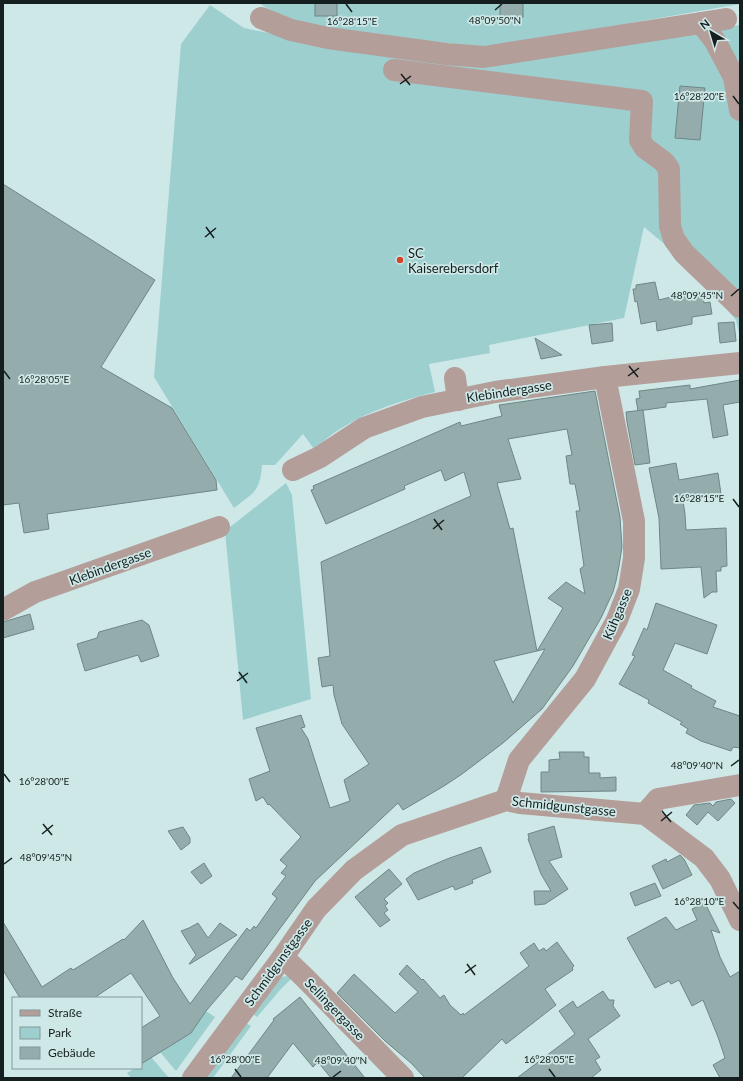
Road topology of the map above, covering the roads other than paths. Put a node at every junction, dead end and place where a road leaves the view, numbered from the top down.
1 (261, 18) dead end
2 (726, 19) dead end
3 (701, 23) junction
4 (394, 70) dead end
5 (740, 110) edge
6 (740, 307) edge
7 (740, 363) edge
8 (605, 377) junction
9 (455, 378) dead end
10 (458, 400) junction
11 (293, 470) dead end
12 (219, 527) dead end
13 (3, 610) edge
14 (740, 785) edge
15 (506, 800) junction
16 (645, 814) junction
17 (740, 920) edge
18 (283, 957) junction
19 (193, 1078) edge
20 (403, 1078) edge

1 - 3 street
2 - 3 street
3 - 5 street
4 - 6 street
7 - 8 street, Klebindergasse
8 - 10 street, Klebindergasse
8 - 15 street, Kühgasse
9 - 10 street
10 - 11 street, Klebindergasse
12 - 13 street, Klebindergasse
14 - 16 street
15 - 16 street, Schmidgunstgasse
15 - 18 street, Schmidgunstgasse
16 - 17 street
18 - 19 street, Schmidgunstgasse
18 - 20 street, Sellingergasse

